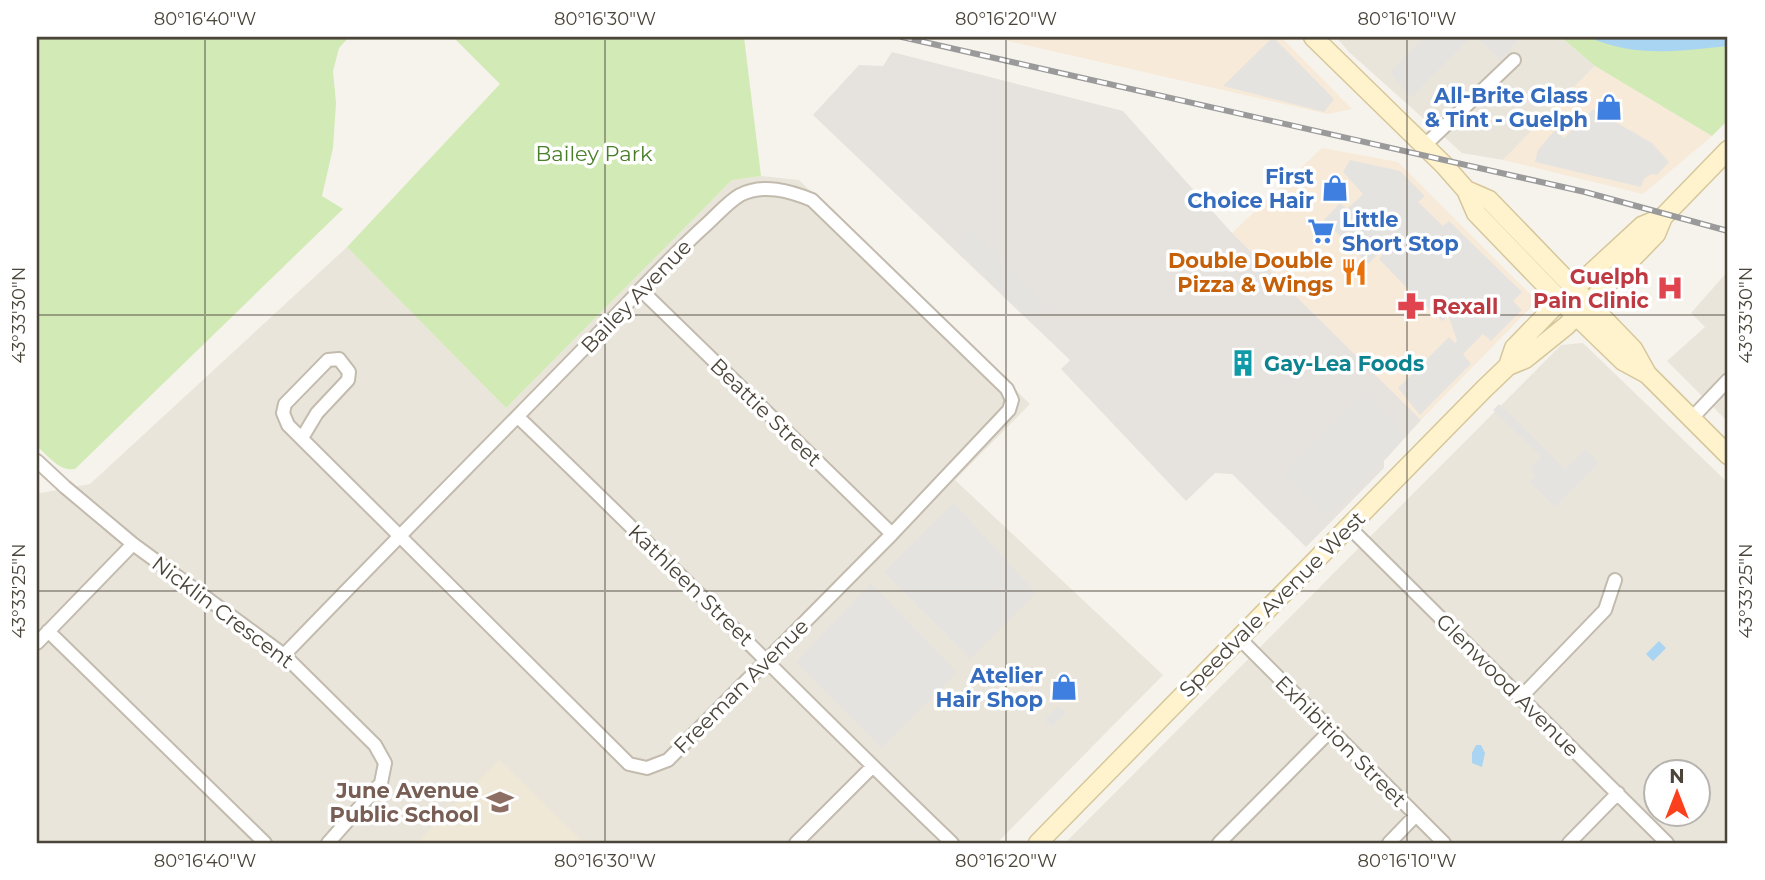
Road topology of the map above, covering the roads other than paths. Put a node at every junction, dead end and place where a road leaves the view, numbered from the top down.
1 (1313, 37) edge
2 (1514, 60) dead end
3 (1424, 146) junction
4 (1728, 150) edge
5 (1663, 217) junction
6 (641, 290) junction
7 (1568, 295) junction
8 (1582, 310) junction
9 (1508, 366) junction
10 (1728, 380) edge
11 (1012, 400) joint
12 (517, 417) junction
13 (1691, 419) junction
14 (302, 438) junction
15 (1728, 455) edge
16 (37, 461) edge
17 (1349, 527) junction
18 (892, 534) junction
19 (398, 536) junction
20 (133, 544) junction
21 (1615, 580) dead end
22 (48, 631) junction
23 (1238, 638) junction
24 (37, 643) edge
25 (284, 655) junction
26 (767, 660) junction
27 (1521, 697) junction
28 (1330, 731) junction
29 (872, 766) junction
30 (1618, 793) junction
31 (1416, 815) junction
32 (265, 843) edge
33 (328, 843) edge
34 (796, 843) edge
35 (952, 843) edge
36 (1038, 843) edge
37 (1219, 843) edge
38 (1389, 843) edge
39 (1444, 843) edge
40 (1569, 843) edge
41 (1667, 843) edge

1 - 3 main road
2 - 3 street
3 - 7 main road
4 - 5 main road
5 - 7 main road, Speedvale Avenue West
5 - 8 main road, Speedvale Avenue West
6 - 11 street, Bailey Avenue
6 - 12 street, Bailey Avenue
6 - 18 street, Beattie Street
7 - 8 main road
7 - 9 main road, Speedvale Avenue West
8 - 9 main road, Speedvale Avenue West
8 - 13 main road
9 - 17 main road, Speedvale Avenue West
10 - 13 street
11 - 18 street, Freeman Avenue
12 - 19 street, Bailey Avenue
12 - 26 street, Kathleen Street
13 - 15 main road
14 - 14 street, Freeman Avenue
14 - 19 street, Freeman Avenue
16 - 20 street, Nicklin Crescent
17 - 23 main road, Speedvale Avenue West
17 - 27 street, Glenwood Avenue
18 - 26 street, Freeman Avenue
19 - 25 street, Bailey Avenue
19 - 26 street, Freeman Avenue
20 - 22 street
20 - 25 street, Nicklin Crescent
21 - 27 street
22 - 24 street
22 - 32 street
23 - 28 street, Exhibition Street
23 - 36 main road, Speedvale Avenue West
25 - 33 street, Nicklin Crescent
26 - 29 street, Kathleen Street
27 - 30 street, Glenwood Avenue
28 - 31 street, Exhibition Street
28 - 37 street
29 - 34 street
29 - 35 street, Kathleen Street
30 - 40 street
30 - 41 street, Glenwood Avenue
31 - 38 street
31 - 39 street, Exhibition Street

